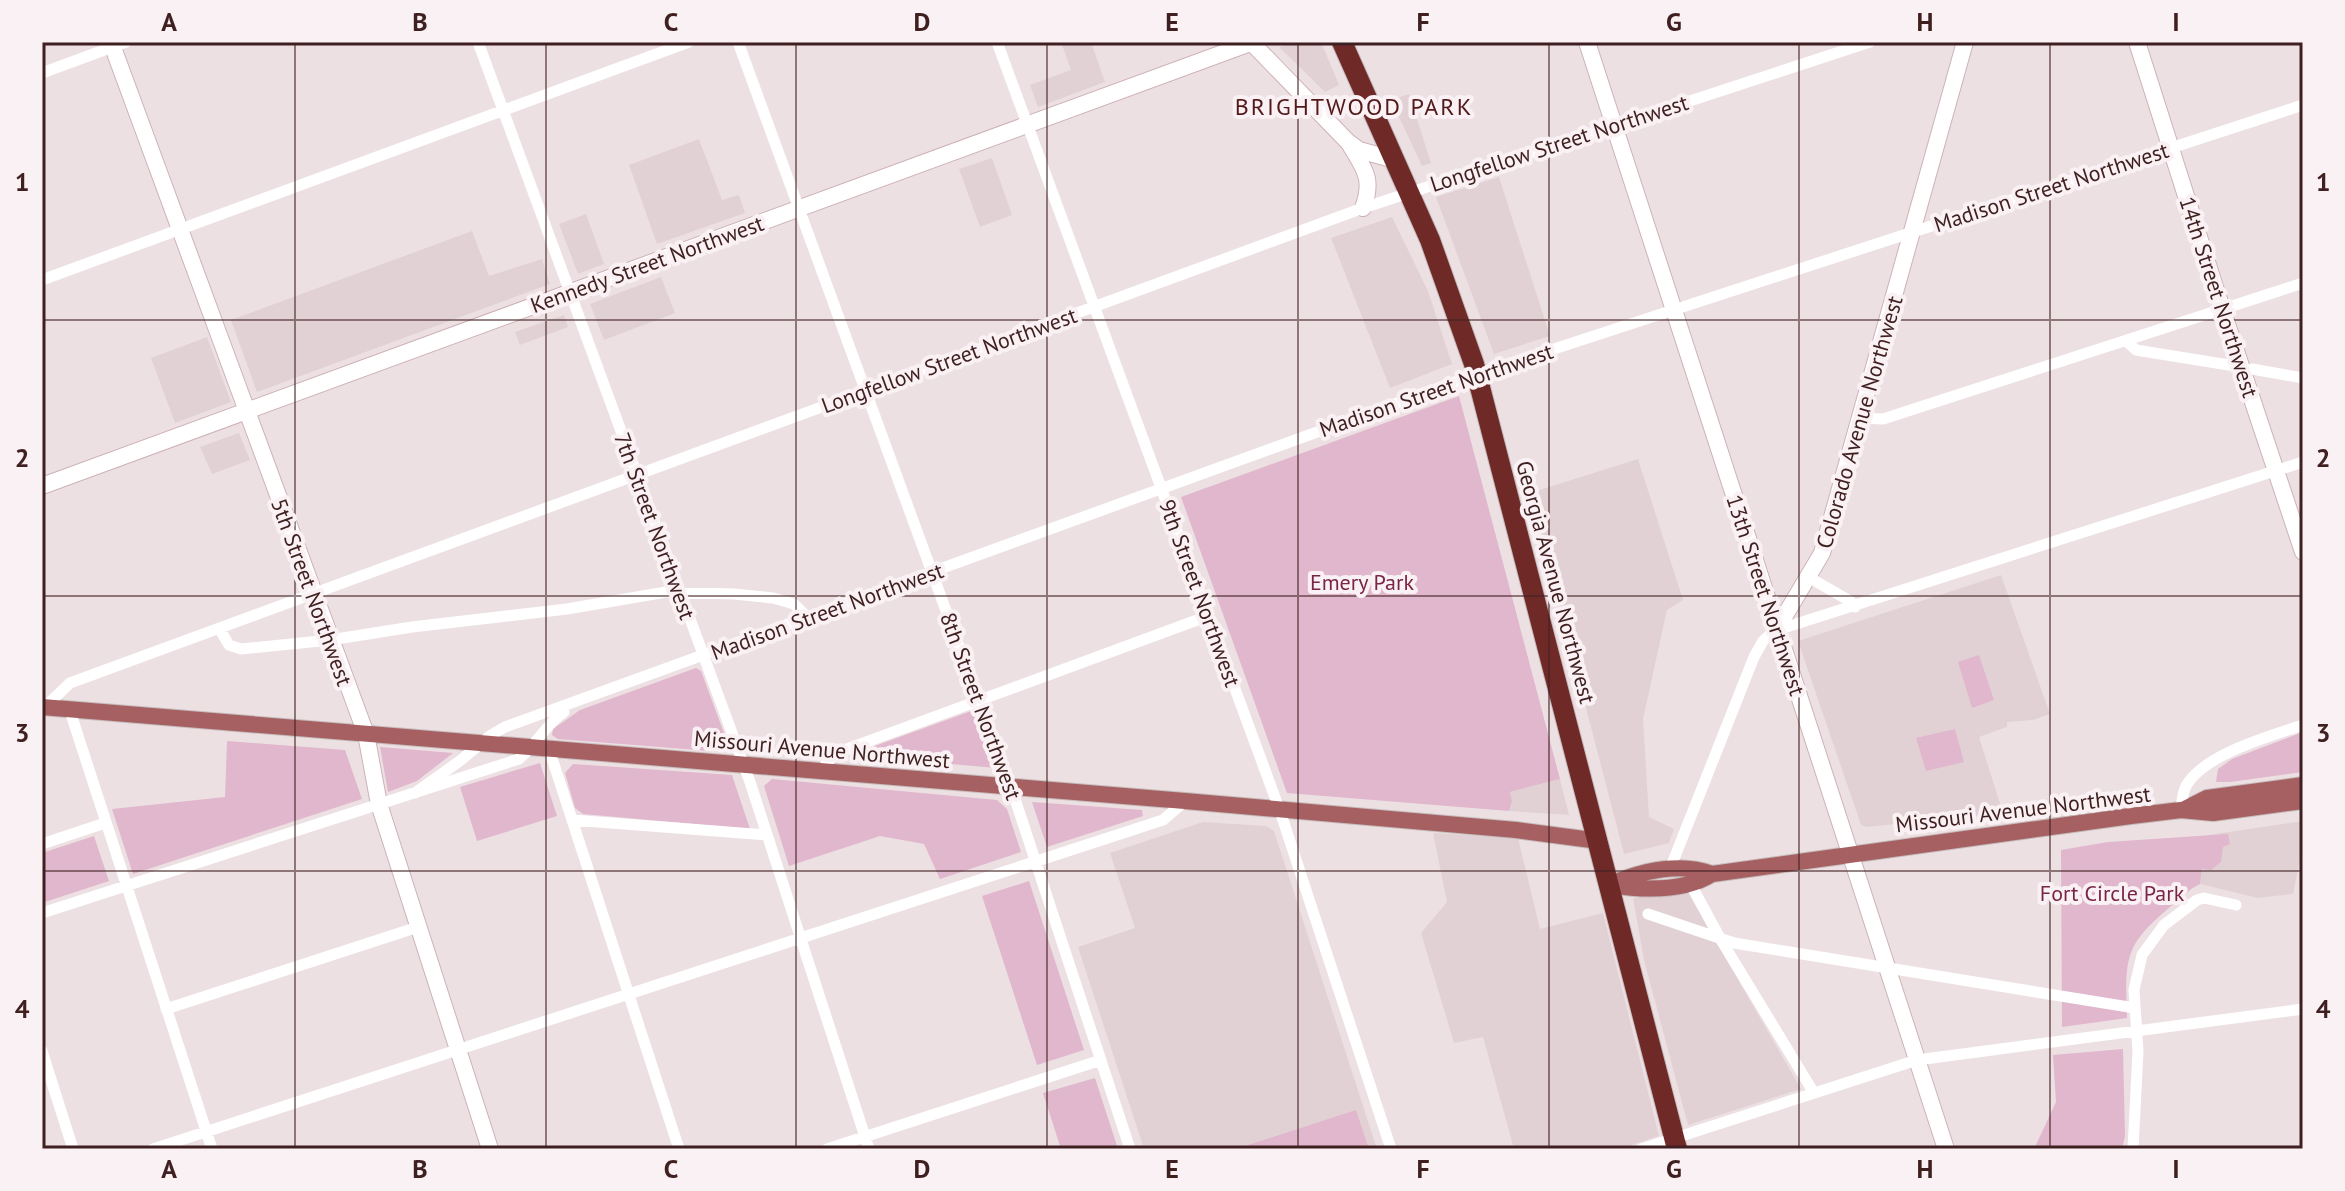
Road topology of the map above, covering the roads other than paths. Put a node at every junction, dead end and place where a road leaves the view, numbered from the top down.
1 (478, 42) edge
2 (689, 42) edge
3 (738, 42) edge
4 (997, 42) edge
5 (1252, 42) edge
6 (1342, 42) edge
7 (1587, 42) edge
8 (1870, 42) edge
9 (1965, 42) edge
10 (2137, 42) edge
11 (2147, 42) edge
12 (116, 44) edge
13 (42, 73) edge
14 (2303, 105) edge
15 (503, 110) junction
16 (1028, 125) junction
17 (1613, 125) junction
18 (1348, 142) junction
19 (2176, 147) junction
20 (1395, 160) junction
21 (1409, 192) junction
22 (799, 208) junction
23 (1363, 208) junction
24 (179, 229) junction
25 (1913, 232) junction
26 (42, 280) edge
27 (2303, 283) edge
28 (570, 292) junction
29 (1094, 306) junction
30 (2226, 308) junction
31 (1674, 309) junction
32 (2126, 341) junction
33 (2246, 368) junction
34 (1477, 374) junction
35 (2303, 378) edge
36 (865, 390) junction
37 (246, 411) junction
38 (1861, 418) junction
39 (2303, 462) edge
40 (2280, 470) junction
41 (637, 475) junction
42 (42, 486) edge
43 (1161, 488) junction
44 (2303, 525) edge
45 (2303, 552) edge
46 (932, 573) junction
47 (1810, 578) junction
48 (680, 592) junction
49 (313, 594) junction
50 (1855, 607) junction
51 (1208, 616) junction
52 (808, 618) junction
53 (219, 628) junction
54 (1777, 629) junction
55 (330, 640) junction
56 (703, 657) junction
57 (979, 701) junction
58 (578, 702) junction
59 (43, 706) edge
60 (70, 711) junction
61 (2303, 725) edge
62 (366, 734) junction
63 (482, 743) junction
64 (541, 748) junction
65 (743, 765) junction
66 (822, 771) junction
67 (2303, 785) edge
68 (1011, 787) junction
69 (415, 793) junction
70 (1185, 801) junction
71 (2303, 801) edge
72 (379, 804) junction
73 (2181, 810) junction
74 (1280, 811) junction
75 (572, 820) junction
76 (105, 823) junction
77 (766, 835) junction
78 (1599, 841) junction
79 (42, 844) edge
80 (1850, 853) junction
81 (1037, 862) junction
82 (1670, 869) junction
83 (1712, 874) junction
84 (1690, 883) junction
85 (1610, 885) junction
86 (126, 886) junction
87 (2236, 905) dead end
88 (42, 913) edge
89 (1648, 914) dead end
90 (418, 927) junction
91 (800, 938) junction
92 (1721, 940) junction
93 (1887, 969) junction
94 (628, 993) junction
95 (2135, 1008) junction
96 (166, 1009) junction
97 (2303, 1009) edge
98 (2137, 1030) junction
99 (458, 1049) junction
100 (42, 1051) edge
101 (1101, 1060) junction
102 (1917, 1060) junction
103 (1814, 1093) junction
104 (206, 1132) junction
105 (867, 1143) edge
106 (1676, 1144) edge
107 (73, 1149) edge
108 (153, 1149) edge
109 (212, 1149) edge
110 (490, 1149) edge
111 (679, 1149) edge
112 (827, 1149) edge
113 (1130, 1149) edge
114 (1391, 1149) edge
115 (1641, 1149) edge
116 (1946, 1149) edge
117 (2133, 1149) edge

1 - 15 street, 7th Street Northwest
2 - 15 street
3 - 22 street, 8th Street Northwest
4 - 16 street, 9th Street Northwest
5 - 16 street, Kennedy Street Northwest
5 - 18 street
6 - 20 highway, Georgia Avenue Northwest
7 - 17 street, 13th Street Northwest
8 - 17 street, Longfellow Street Northwest
9 - 25 street, Colorado Avenue Northwest
10 - 19 street, 14th Street Northwest
11 - 19 street, 14th Street Northwest
12 - 13 street
12 - 24 street, 5th Street Northwest
14 - 19 street, Madison Street Northwest
15 - 24 street
15 - 28 street, 7th Street Northwest
16 - 22 street, Kennedy Street Northwest
16 - 29 street, 9th Street Northwest
17 - 21 street, Longfellow Street Northwest
17 - 31 street, 13th Street Northwest
18 - 20 street
18 - 23 street
19 - 25 street, Madison Street Northwest
19 - 30 street, 14th Street Northwest
20 - 21 highway, Georgia Avenue Northwest
21 - 23 street, Longfellow Street Northwest
21 - 34 highway, Georgia Avenue Northwest
22 - 28 street, Kennedy Street Northwest
22 - 36 street, 8th Street Northwest
23 - 29 street, Longfellow Street Northwest
24 - 26 street
24 - 37 street, 5th Street Northwest
25 - 31 street, Madison Street Northwest
25 - 38 street, Colorado Avenue Northwest
27 - 30 street
28 - 37 street, Kennedy Street Northwest
28 - 41 street, 7th Street Northwest
29 - 36 street, Longfellow Street Northwest
29 - 43 street, 9th Street Northwest
30 - 32 street
30 - 33 street, 14th Street Northwest
31 - 34 street, Madison Street Northwest
31 - 54 street, 13th Street Northwest
32 - 33 street
32 - 38 street
33 - 35 street
33 - 40 street, 14th Street Northwest
34 - 43 street, Madison Street Northwest
34 - 78 highway, Georgia Avenue Northwest
36 - 41 street, Longfellow Street Northwest
36 - 46 street, 8th Street Northwest
37 - 42 street, Kennedy Street Northwest
37 - 49 street, 5th Street Northwest
38 - 47 street, Colorado Avenue Northwest
39 - 40 street
40 - 44 street, 14th Street Northwest
40 - 45 street, 14th Street Northwest
40 - 50 street
41 - 48 street, 7th Street Northwest
41 - 49 street, Longfellow Street Northwest
43 - 46 street, Madison Street Northwest
43 - 51 street, 9th Street Northwest
46 - 52 street, Madison Street Northwest
46 - 57 street, 8th Street Northwest
47 - 50 street
47 - 54 street, Colorado Avenue Northwest
48 - 52 street
48 - 55 street
48 - 56 street, 7th Street Northwest
49 - 53 street, Longfellow Street Northwest
49 - 55 street, 5th Street Northwest
50 - 54 street
51 - 57 street
51 - 74 street, 9th Street Northwest
52 - 56 street, Madison Street Northwest
53 - 55 street
53 - 59 street, Longfellow Street Northwest
54 - 80 street, 13th Street Northwest
54 - 82 street, Colorado Avenue Northwest
55 - 62 street, 5th Street Northwest
56 - 58 street, Madison Street Northwest
56 - 65 street, 7th Street Northwest
57 - 66 street
57 - 68 street, 8th Street Northwest
58 - 63 street, Madison Street Northwest
58 - 64 street, Madison Street Northwest
59 - 60 main road, Missouri Avenue Northwest
60 - 62 main road, Missouri Avenue Northwest
60 - 76 street
61 - 73 street, Missouri Avenue Northwest
62 - 63 main road, Missouri Avenue Northwest
62 - 72 street, 5th Street Northwest
63 - 64 main road, Missouri Avenue Northwest
63 - 69 street, Madison Street Northwest
64 - 65 main road, Missouri Avenue Northwest
64 - 69 street, Madison Street Northwest
64 - 75 street
65 - 66 main road, Missouri Avenue Northwest
65 - 77 street, 7th Street Northwest
66 - 68 main road, Missouri Avenue Northwest
67 - 73 main road
68 - 70 main road, Missouri Avenue Northwest
68 - 81 street, 8th Street Northwest
69 - 72 street, Madison Street Northwest
70 - 74 main road, Missouri Avenue Northwest
70 - 81 street
71 - 73 main road
72 - 86 street, Madison Street Northwest
72 - 90 street, 5th Street Northwest
73 - 80 main road, Missouri Avenue Northwest
74 - 78 main road, Missouri Avenue Northwest
74 - 114 street, 9th Street Northwest
75 - 77 street
75 - 94 street
76 - 79 street
76 - 86 street
77 - 91 street, 7th Street Northwest
78 - 85 highway, Georgia Avenue Northwest
80 - 83 main road, Missouri Avenue Northwest
80 - 93 street, 13th Street Northwest
81 - 91 street
81 - 101 street, 8th Street Northwest
82 - 83 main road, Missouri Avenue Northwest
82 - 85 main road, Missouri Avenue Northwest
83 - 84 main road, Missouri Avenue Northwest
84 - 85 main road, Missouri Avenue Northwest
84 - 92 street
85 - 106 highway, Georgia Avenue Northwest
86 - 88 street, Madison Street Northwest
86 - 96 street
87 - 95 street
89 - 92 street
90 - 96 street
90 - 99 street, 5th Street Northwest
91 - 94 street
91 - 105 street, 7th Street Northwest
92 - 93 street
92 - 103 street
93 - 95 street
93 - 102 street, 13th Street Northwest
94 - 99 street
94 - 111 street
95 - 98 street
96 - 104 street
97 - 98 street
98 - 102 street
98 - 117 street
99 - 104 street
99 - 110 street, 5th Street Northwest
100 - 107 street
101 - 105 street
101 - 113 street, 8th Street Northwest
102 - 103 street
102 - 116 street, 13th Street Northwest
103 - 106 street
104 - 108 street
104 - 109 street
105 - 112 street
106 - 115 street

